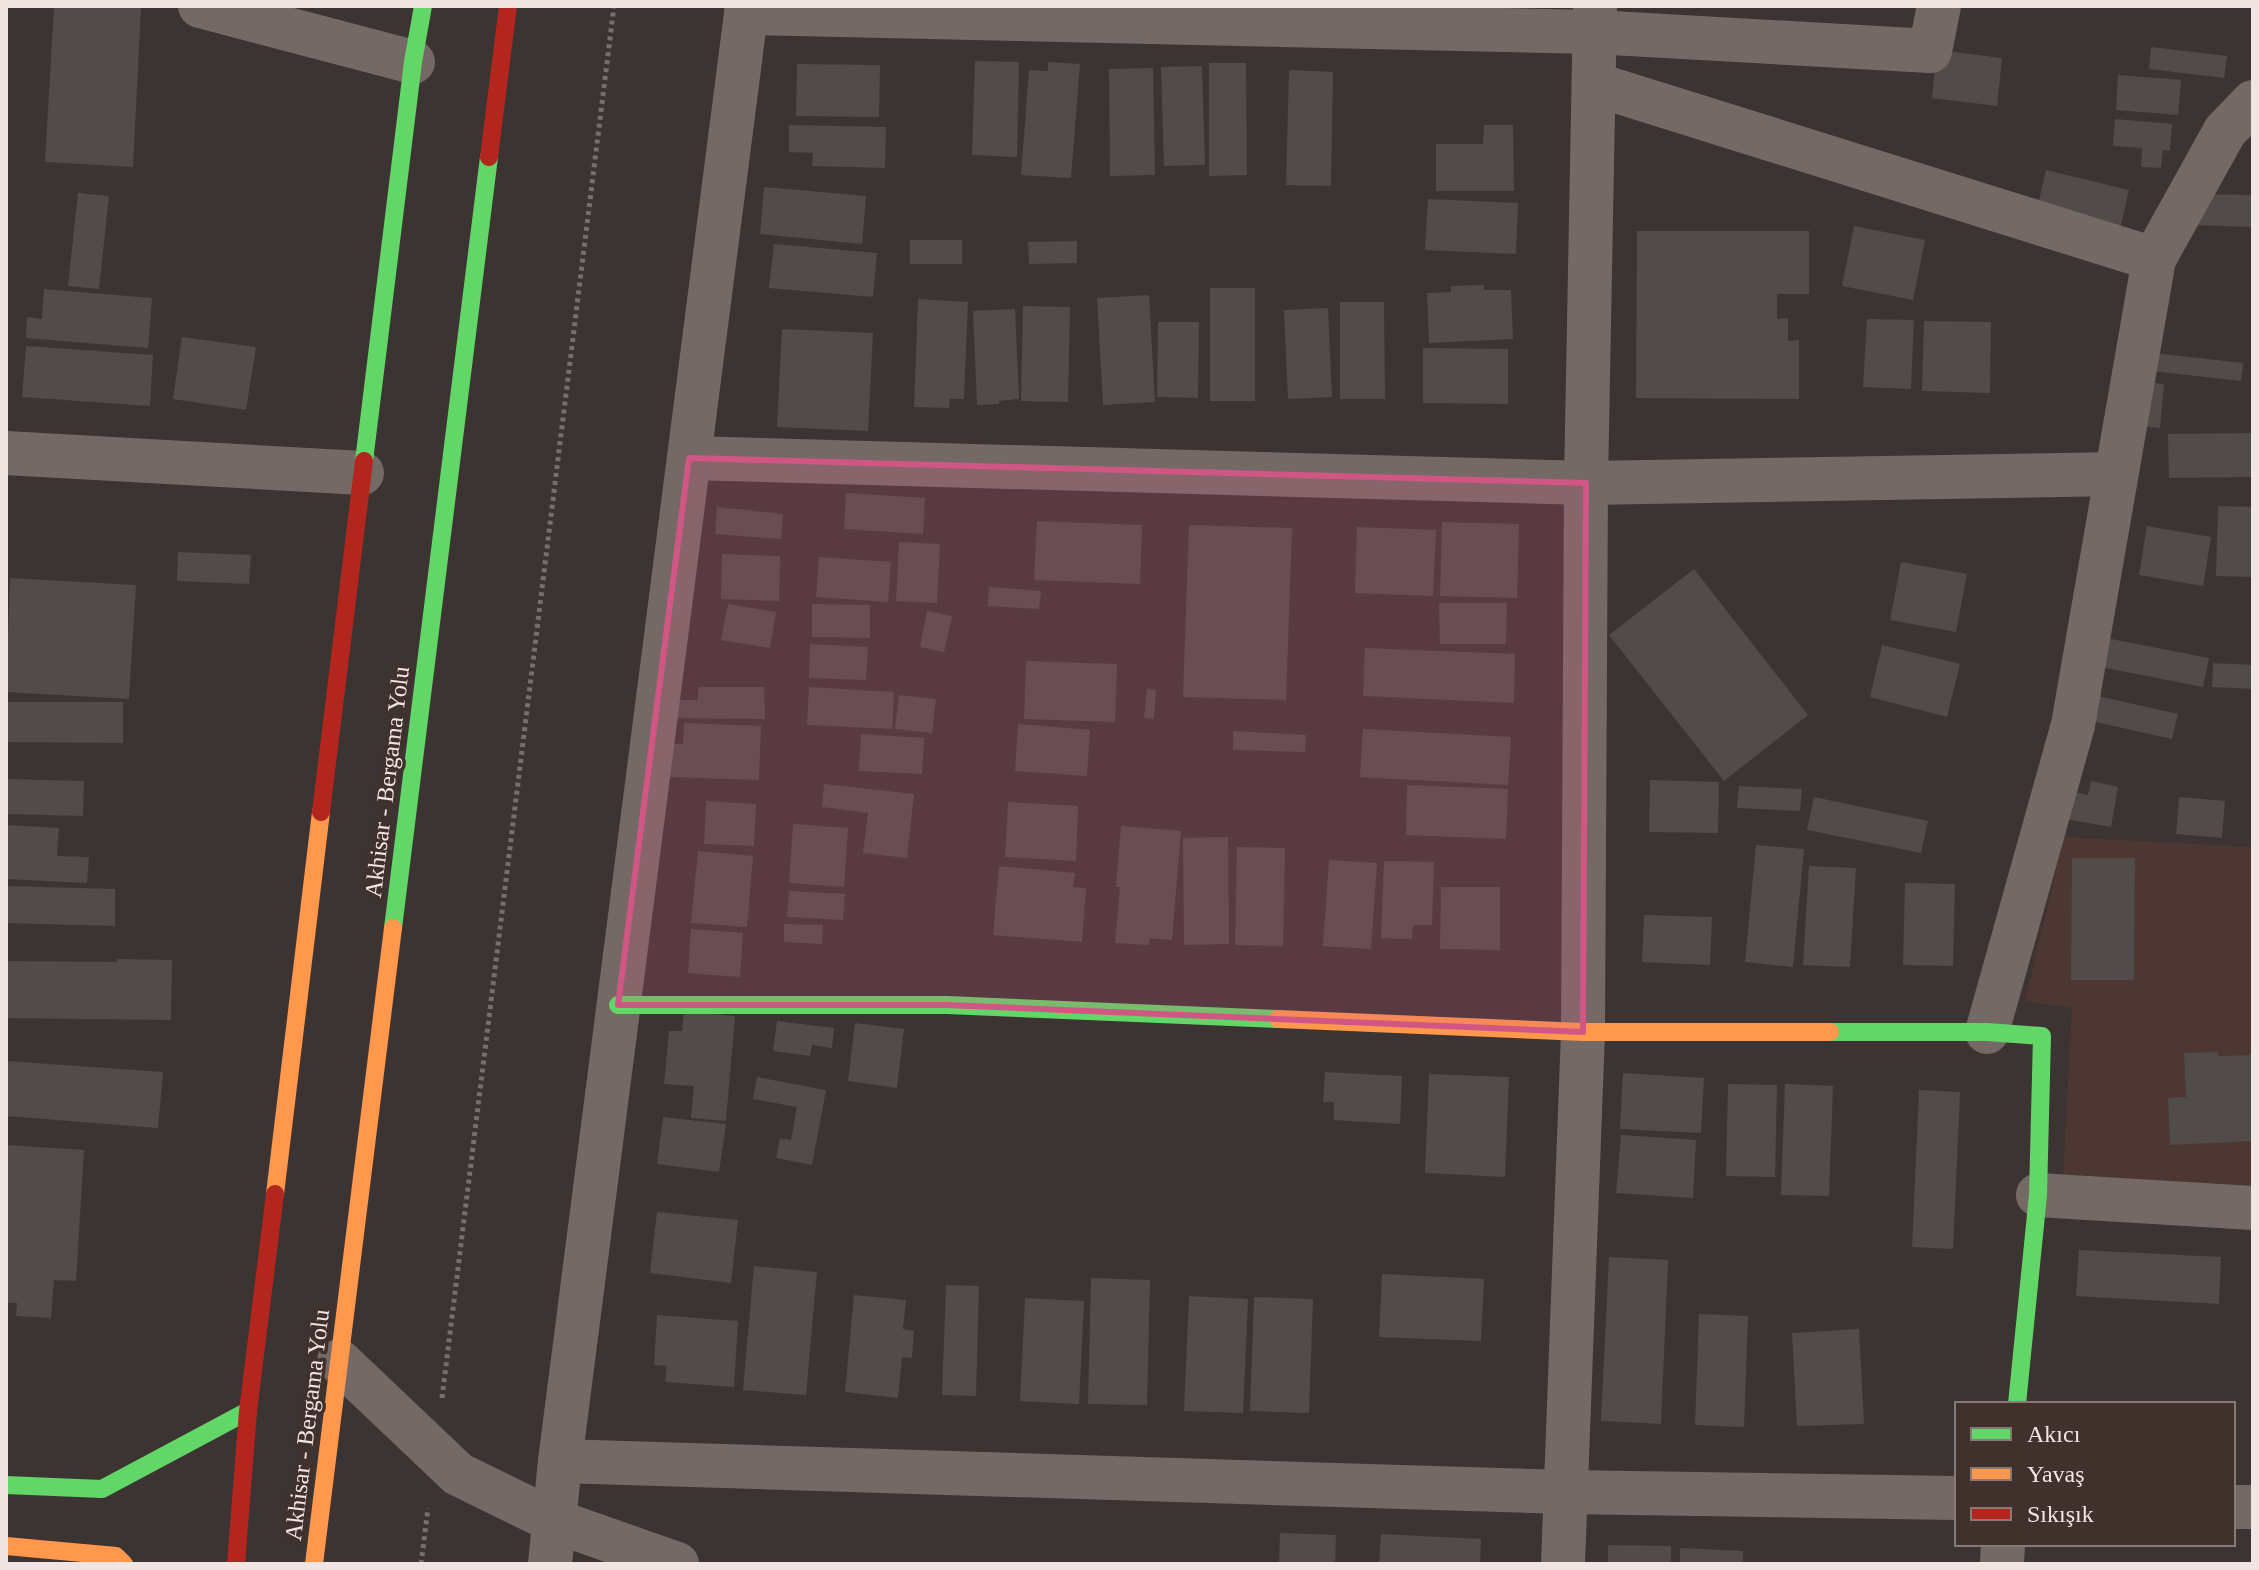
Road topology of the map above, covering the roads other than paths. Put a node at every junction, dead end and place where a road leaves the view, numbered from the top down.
1 (200, 6) edge
2 (423, 6) edge
3 (508, 6) edge
4 (1939, 6) edge
5 (746, 10) edge
6 (1595, 19) edge
7 (413, 62) junction
8 (1594, 84) junction
9 (2253, 102) edge
10 (2154, 259) junction
11 (6, 453) edge
12 (689, 458) junction
13 (362, 473) junction
14 (2116, 474) junction
15 (1586, 483) junction
16 (618, 1005) junction
17 (1583, 1032) junction
18 (1987, 1032) junction
19 (2038, 1195) junction
20 (2253, 1208) edge
21 (339, 1361) junction
22 (2017, 1402) edge
23 (248, 1411) junction
24 (560, 1461) junction
25 (6, 1485) edge
26 (1565, 1492) junction
27 (1955, 1498) edge
28 (552, 1520) junction
29 (6, 1546) edge
30 (124, 1564) edge
31 (236, 1564) edge
32 (314, 1564) edge
33 (550, 1564) edge
34 (677, 1564) edge
35 (1563, 1564) edge

1 - 7 street
2 - 7 main road
3 - 21 main road, Akhisar - Bergama Yolu
4 - 6 street
5 - 6 street
5 - 12 street
6 - 8 street
7 - 13 main road
8 - 10 street
8 - 15 street
9 - 10 street
10 - 14 street
11 - 13 street
12 - 15 street
12 - 16 street
13 - 23 main road
14 - 15 street
14 - 18 street
15 - 17 street
16 - 17 main road
16 - 24 street
17 - 18 main road
17 - 26 street
18 - 19 main road
19 - 20 street
19 - 22 main road
21 - 28 street
21 - 32 main road, Akhisar - Bergama Yolu
23 - 25 main road
23 - 31 main road
24 - 26 street
24 - 28 street
26 - 27 street
26 - 35 street
28 - 33 street
28 - 34 street
29 - 30 main road

